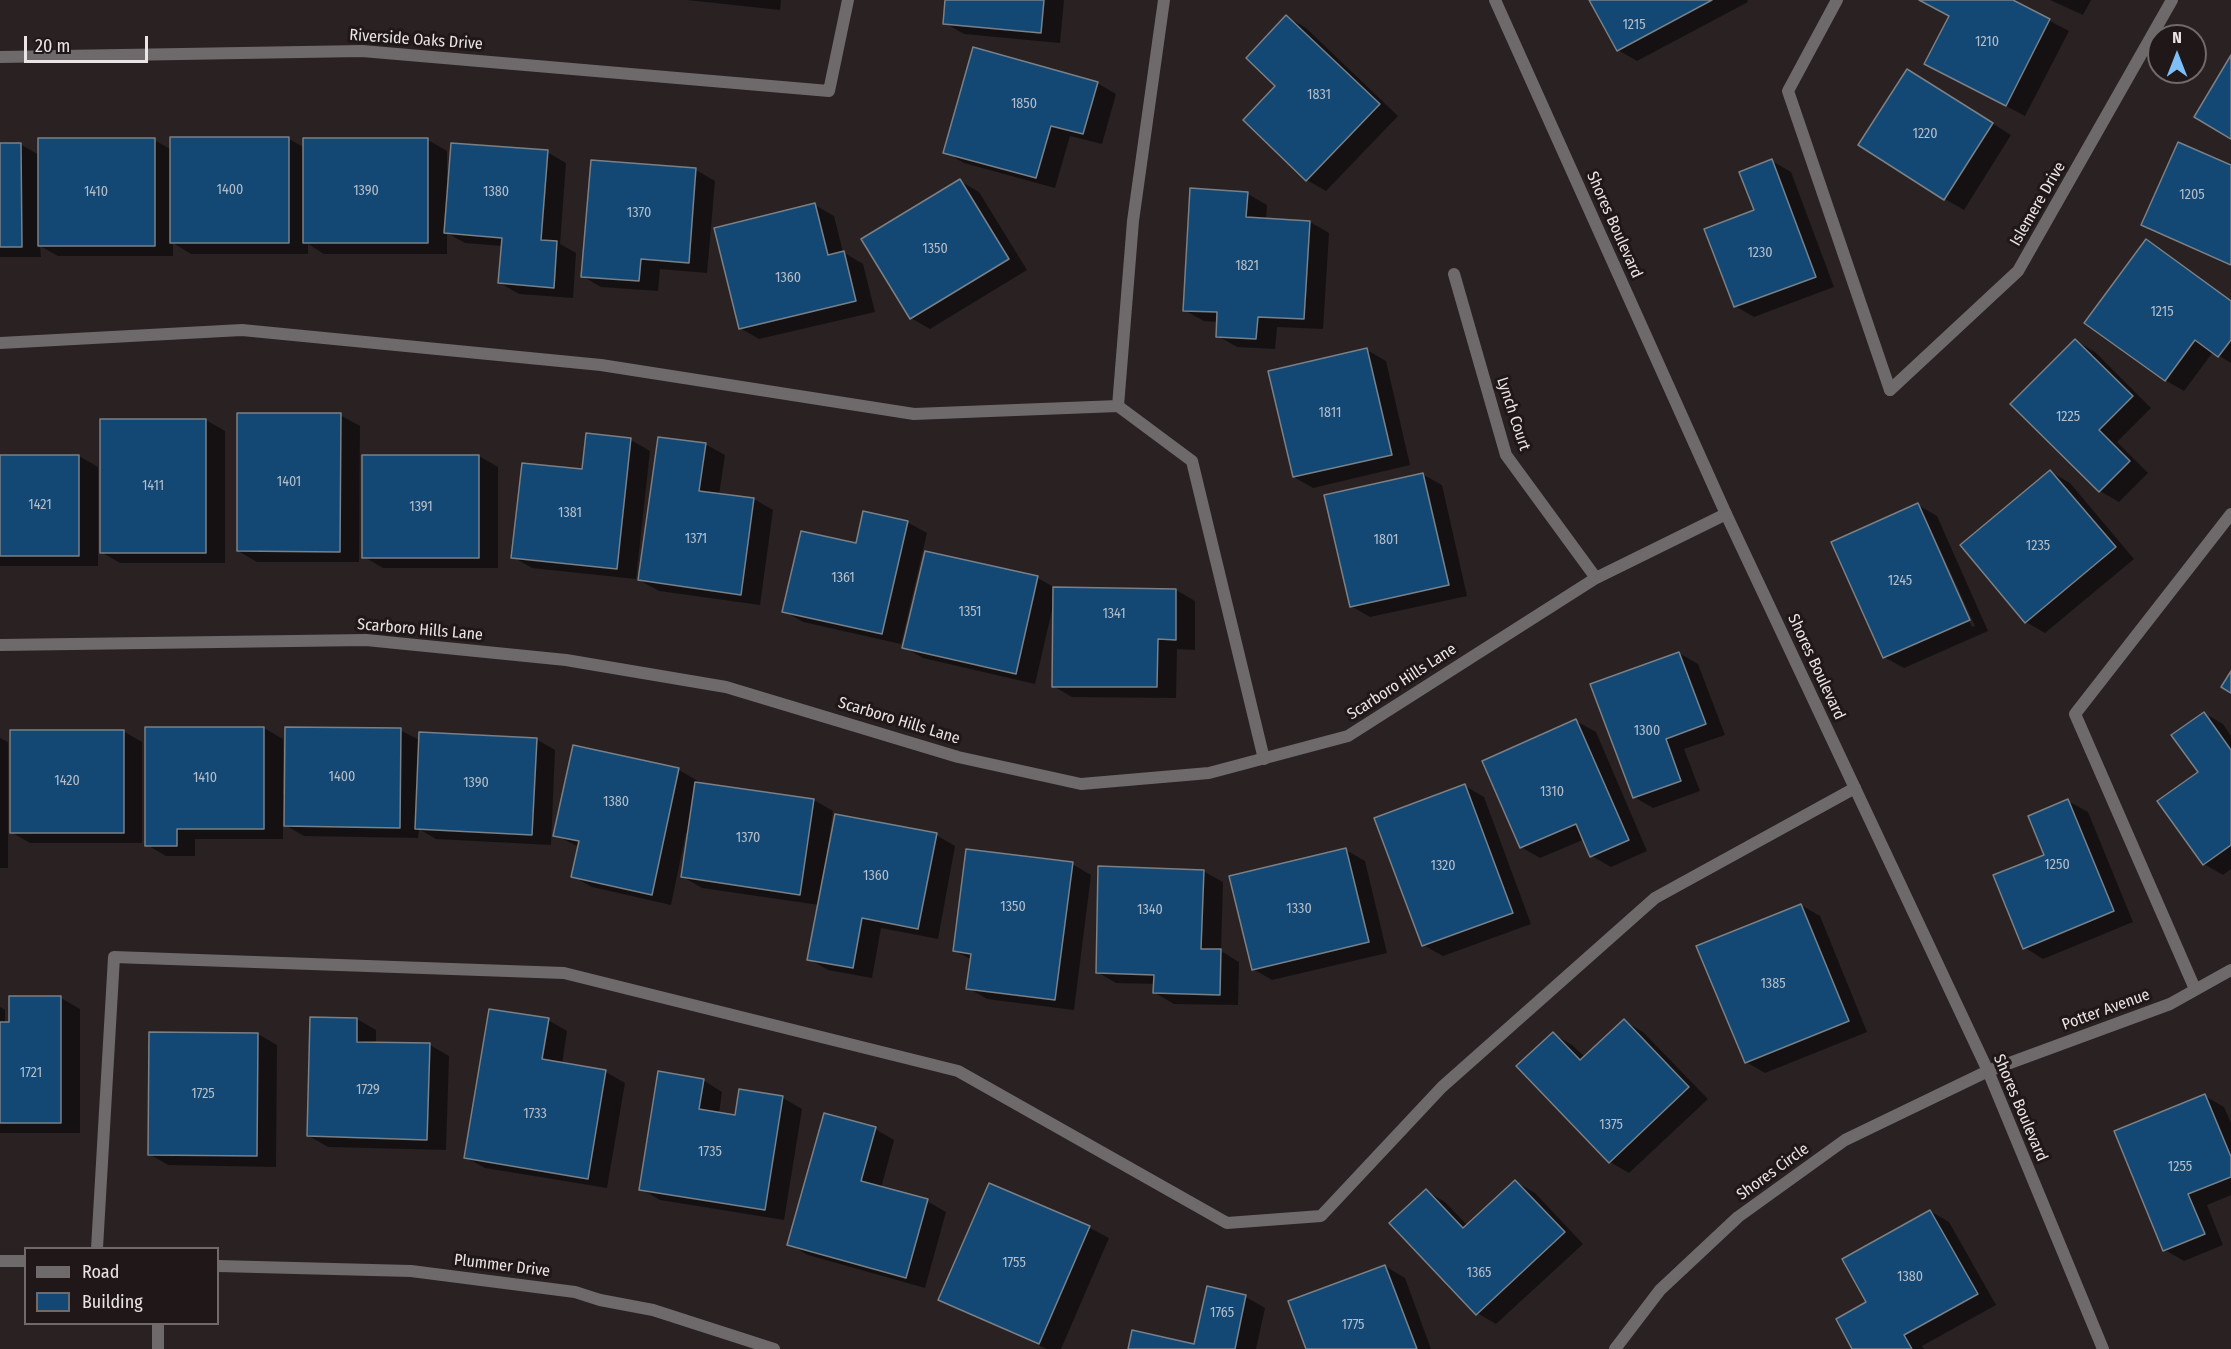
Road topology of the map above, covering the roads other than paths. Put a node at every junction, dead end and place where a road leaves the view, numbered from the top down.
1 (848, 0) edge
2 (1164, 0) edge
3 (1495, 0) edge
4 (1837, 0) edge
5 (2172, 0) edge
6 (0, 57) edge
7 (1454, 274) dead end
8 (0, 343) edge
9 (1118, 406) junction
10 (1726, 514) junction
11 (2231, 514) edge
12 (1596, 578) junction
13 (0, 645) edge
14 (1264, 759) junction
15 (1855, 788) junction
16 (2231, 970) edge
17 (2195, 989) junction
18 (1988, 1071) junction
19 (97, 1247) edge
20 (0, 1261) edge
21 (24, 1261) edge
22 (219, 1266) edge
23 (158, 1325) edge
24 (158, 1349) edge
25 (774, 1349) edge
26 (1615, 1349) edge
27 (2103, 1349) edge

1 - 6 street, Riverside Oaks Drive
2 - 9 street
3 - 10 street, Shores Boulevard
4 - 5 street, Islemere Drive
7 - 12 street, Lynch Court
8 - 9 street
9 - 14 street
10 - 12 street, Scarboro Hills Lane
10 - 15 street, Shores Boulevard
11 - 17 street
12 - 14 street, Scarboro Hills Lane
13 - 14 street, Scarboro Hills Lane
15 - 18 street, Shores Boulevard
15 - 19 street
16 - 17 street, Potter Avenue
17 - 18 street, Potter Avenue
18 - 26 street, Shores Circle
18 - 27 street, Shores Boulevard
20 - 21 street
22 - 25 street, Plummer Drive
23 - 24 street

